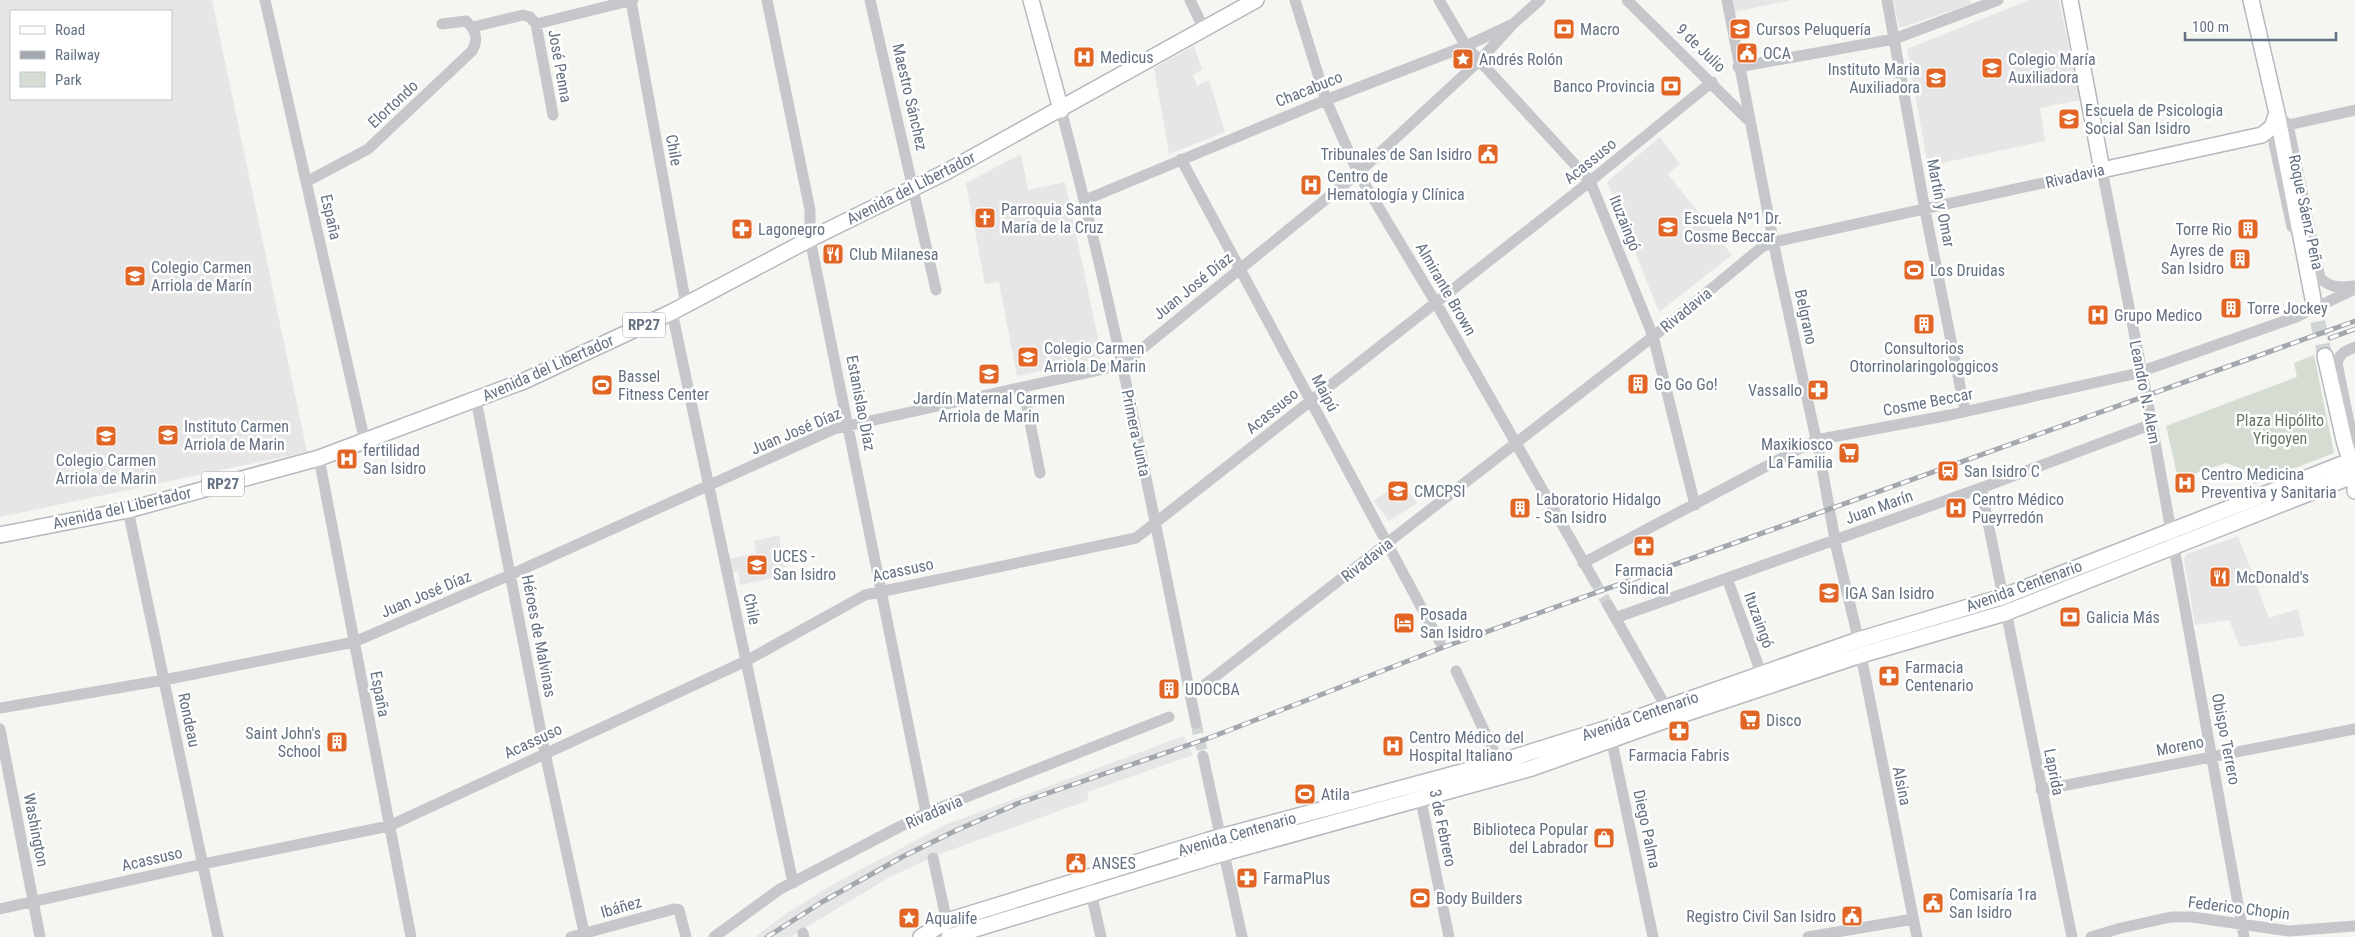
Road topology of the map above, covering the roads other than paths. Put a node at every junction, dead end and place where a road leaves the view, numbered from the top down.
1 (265, 0) edge
2 (632, 0) edge
3 (767, 0) edge
4 (870, 0) edge
5 (1031, 0) edge
6 (1190, 0) edge
7 (1256, 0) edge
8 (1295, 0) edge
9 (1440, 0) edge
10 (1540, 0) edge
11 (1627, 0) edge
12 (1727, 0) edge
13 (1887, 0) edge
14 (1998, 0) edge
15 (2070, 0) edge
16 (2251, 0) edge
17 (442, 24) dead end
18 (536, 24) junction
19 (1513, 24) junction
20 (473, 27) junction
21 (1204, 29) junction
22 (1894, 39) junction
23 (1466, 46) junction
24 (1479, 61) junction
25 (1738, 67) junction
26 (1712, 82) junction
27 (1326, 100) junction
28 (1061, 110) junction
29 (2355, 110) edge
30 (2277, 114) junction
31 (553, 115) dead end
32 (1749, 122) junction
33 (2288, 124) junction
34 (2268, 139) junction
35 (1180, 159) junction
36 (2286, 164) junction
37 (2102, 170) junction
38 (1358, 173) junction
39 (1590, 181) junction
40 (306, 182) junction
41 (914, 188) junction
42 (1085, 200) junction
43 (1924, 210) junction
44 (810, 239) junction
45 (1774, 242) junction
46 (1240, 270) junction
47 (2355, 287) edge
48 (936, 290) dead end
49 (2313, 299) tunnel mouth
50 (1436, 303) junction
51 (686, 305) junction
52 (672, 312) junction
53 (2296, 317) junction
54 (1653, 336) junction
55 (2350, 349) edge
56 (2325, 356) tunnel mouth
57 (1122, 365) junction
58 (2142, 372) junction
59 (1023, 387) junction
60 (476, 400) junction
61 (1310, 401) junction
62 (1965, 411) junction
63 (2152, 424) junction
64 (849, 425) junction
65 (1816, 440) junction
66 (365, 442) junction
67 (1516, 443) junction
68 (319, 458) junction
69 (2354, 469) edge
70 (1040, 472) dead end
71 (710, 486) junction
72 (1981, 488) junction
73 (2355, 492) edge
74 (1695, 505) junction
75 (128, 510) junction
76 (1155, 525) junction
77 (2172, 529) junction
78 (0, 535) edge
79 (1835, 540) junction
80 (1388, 545) junction
81 (2174, 548) junction
82 (1583, 563) junction
83 (510, 575) junction
84 (1727, 578) junction
85 (1595, 582) tunnel mouth
86 (880, 590) junction
87 (2002, 596) junction
88 (1608, 605) tunnel mouth
89 (2005, 614) junction
90 (1615, 618) junction
91 (1858, 640) junction
92 (354, 642) junction
93 (1440, 642) dead end
94 (1861, 655) junction
95 (746, 661) junction
96 (1456, 672) dead end
97 (1761, 673) junction
98 (164, 680) junction
99 (1203, 686) dead end
100 (0, 708) edge
101 (1669, 713) junction
102 (1169, 717) dead end
103 (1196, 723) tunnel mouth
104 (0, 729) edge
105 (2355, 729) edge
106 (1610, 733) junction
107 (545, 753) junction
108 (1203, 756) tunnel mouth
109 (2213, 756) junction
110 (1499, 762) junction
111 (1417, 785) junction
112 (2041, 790) junction
113 (1421, 800) junction
114 (926, 813) junction
115 (389, 826) junction
116 (1220, 838) junction
117 (1224, 853) junction
118 (933, 858) dead end
119 (203, 864) junction
120 (793, 882) junction
121 (1090, 886) junction
122 (34, 904) junction
123 (0, 909) edge
124 (1913, 919) junction
125 (947, 921) junction
126 (2355, 926) edge
127 (2243, 931) edge
128 (584, 936) edge
129 (40, 937) edge
130 (218, 937) edge
131 (410, 937) edge
132 (571, 937) edge
133 (686, 937) edge
134 (714, 937) edge
135 (921, 937) edge
136 (950, 937) edge
137 (1102, 937) edge
138 (1242, 937) edge
139 (1449, 937) edge
140 (1652, 937) edge
141 (1808, 937) edge
142 (1917, 937) edge
143 (2072, 937) edge
144 (2091, 937) edge

1 - 40 street, España
2 - 18 street
2 - 51 street, Chile
3 - 44 street, Estanislao Díaz
4 - 41 street, Maestro Sánchez
5 - 28 main road, Primera Junta
6 - 21 street
7 - 21 main road, RP27
8 - 27 street, Almirante Brown
9 - 23 street, Ituzaingó
10 - 19 street, Chacabuco
11 - 26 street, 9 de Julio
12 - 25 street, Belgrano
13 - 22 street, Martín y Omar
14 - 22 street
15 - 37 main road, Leandro N. Alem
16 - 30 main road, Roque Sáenz Peña
17 - 20 street
18 - 20 street
18 - 31 street, José Penna
19 - 23 street, Chacabuco
19 - 24 street, Juan José Díaz
20 - 40 street, Elortondo
21 - 28 main road, RP27
22 - 25 street
22 - 43 street, Martín y Omar
23 - 24 street, Ituzaingó
23 - 27 street, Chacabuco
24 - 38 street, Juan José Díaz
24 - 39 street, Ituzaingó
25 - 32 street, Belgrano
26 - 32 street, 9 de Julio
26 - 39 street, Acassuso
27 - 35 street, Chacabuco
27 - 38 street, Almirante Brown
28 - 41 main road, Avenida del Libertador / RP27
28 - 42 street, Primera Junta
29 - 33 street
30 - 33 street
30 - 34 main road
30 - 36 main road, Roque Sáenz Peña
32 - 45 street, Belgrano
33 - 47 street, Roque Sáenz Peña
34 - 36 main road
34 - 37 main road, Rivadavia
34 - 53 street, Roque Sáenz Peña
35 - 42 street, Chacabuco
35 - 46 street, Maipú
36 - 49 main road, Roque Sáenz Peña
37 - 43 street, Rivadavia
37 - 58 street, Leandro N. Alem
38 - 46 street, Juan José Díaz
38 - 50 street, Almirante Brown
39 - 50 street, Acassuso
39 - 54 street, Ituzaingó
40 - 66 street, España
41 - 44 main road, Avenida del Libertador / RP27
41 - 48 street, Maestro Sánchez
42 - 57 street, Primera Junta
43 - 45 street, Rivadavia
43 - 62 street, Martín y Omar
44 - 51 main road, Avenida del Libertador / RP27
44 - 64 street, Estanislao Díaz
45 - 54 street, Rivadavia
45 - 65 street, Belgrano
46 - 57 street, Juan José Díaz
46 - 61 street, Maipú
47 - 53 street, Cosme Beccar
50 - 61 street, Acassuso
50 - 67 street, Almirante Brown
51 - 52 main road, Avenida del Libertador / RP27
52 - 60 main road, Avenida del Libertador / RP27
52 - 71 street, Chile
53 - 58 street, Cosme Beccar
54 - 67 street, Rivadavia
54 - 74 street, Ituzaingó
55 - 69 street
56 - 69 main road
57 - 59 street, Juan José Díaz
57 - 76 street, Primera Junta
58 - 62 street, Cosme Beccar
58 - 63 street, Leandro N. Alem
59 - 64 street, Juan José Díaz
59 - 70 street
60 - 66 main road, Avenida del Libertador / RP27
60 - 83 street, Héroes de Malvinas
61 - 76 street, Acassuso
61 - 80 street, Maipú
62 - 65 street, Cosme Beccar
63 - 72 street, Juan Marín
63 - 77 street, Leandro N. Alem
64 - 71 street, Juan José Díaz
64 - 86 street, Estanislao Díaz
65 - 74 street, Cosme Beccar
65 - 79 street, Belgrano
66 - 68 main road, Avenida del Libertador / RP27
67 - 80 street, Rivadavia
67 - 82 street, Almirante Brown
68 - 75 main road, Avenida del Libertador / RP27
68 - 92 street, España
69 - 73 main road
69 - 77 main road, Avenida Centenario
69 - 81 main road, Avenida Centenario
71 - 83 street, Juan José Díaz
71 - 95 street, Chile
72 - 79 street, Juan Marín
72 - 87 street
74 - 82 street, Cosme Beccar
75 - 78 main road, Avenida del Libertador / RP27
75 - 98 street, Rondeau
76 - 86 street, Acassuso
76 - 103 street, Primera Junta
77 - 81 street, Leandro N. Alem
77 - 87 main road, Avenida Centenario
79 - 84 street, Juan Marín
79 - 91 street, Belgrano
80 - 93 street, Maipú
80 - 99 street, Rivadavia
81 - 89 main road, Avenida Centenario
81 - 109 street, Obispo Terrero
82 - 85 street, Almirante Brown
83 - 92 street, Juan José Díaz
83 - 107 street, Héroes de Malvinas
84 - 90 street, Juan Marín
84 - 97 street, Ituzaingó
86 - 95 street, Acassuso
86 - 114 street, Estanislao Díaz
87 - 89 street
87 - 91 main road, Avenida Centenario
88 - 90 street
89 - 94 main road, Avenida Centenario
89 - 112 street, Laprida
90 - 101 street
91 - 94 street, Alsina
91 - 97 main road, Avenida Centenario
92 - 98 street, Juan José Díaz
92 - 115 street, España
94 - 101 main road, Avenida Centenario
94 - 124 street, Alsina
95 - 107 street, Acassuso
95 - 120 street, Chile
96 - 110 street
97 - 101 main road, Avenida Centenario
98 - 100 street, Juan José Díaz
98 - 119 street, Rondeau
101 - 106 main road, Avenida Centenario
102 - 114 street, Rivadavia
104 - 122 street, Washington
105 - 109 street, Moreno
106 - 110 main road, Avenida Centenario
106 - 113 main road, Avenida Centenario
106 - 140 street, Diego Palma
107 - 115 street, Acassuso
107 - 128 street, Héroes de Malvinas
108 - 116 street
109 - 112 street, Moreno
109 - 127 street, Obispo Terrero
110 - 111 main road, Avenida Centenario
111 - 113 street, 3 de Febrero
111 - 116 main road, Avenida Centenario
112 - 143 street, Laprida
113 - 117 main road, Avenida Centenario
113 - 139 street, 3 de Febrero
114 - 120 street, Rivadavia
115 - 119 street, Acassuso
115 - 131 street, España
116 - 117 street
116 - 121 main road, Avenida Centenario
117 - 121 main road, Avenida Centenario
117 - 138 street
118 - 125 street
119 - 122 street, Acassuso
119 - 130 street, Rondeau
120 - 134 street, Rivadavia
121 - 125 main road, Avenida Centenario
121 - 136 main road, Avenida Centenario
121 - 137 street
122 - 123 street, Acassuso
122 - 129 street, Washington
124 - 141 street
124 - 142 street, Alsina
125 - 135 main road, Avenida Centenario
125 - 136 street
126 - 127 street, Federico Chopin
127 - 144 street, Federico Chopin
128 - 132 street, Ibáñez
128 - 133 street, Ibáñez

